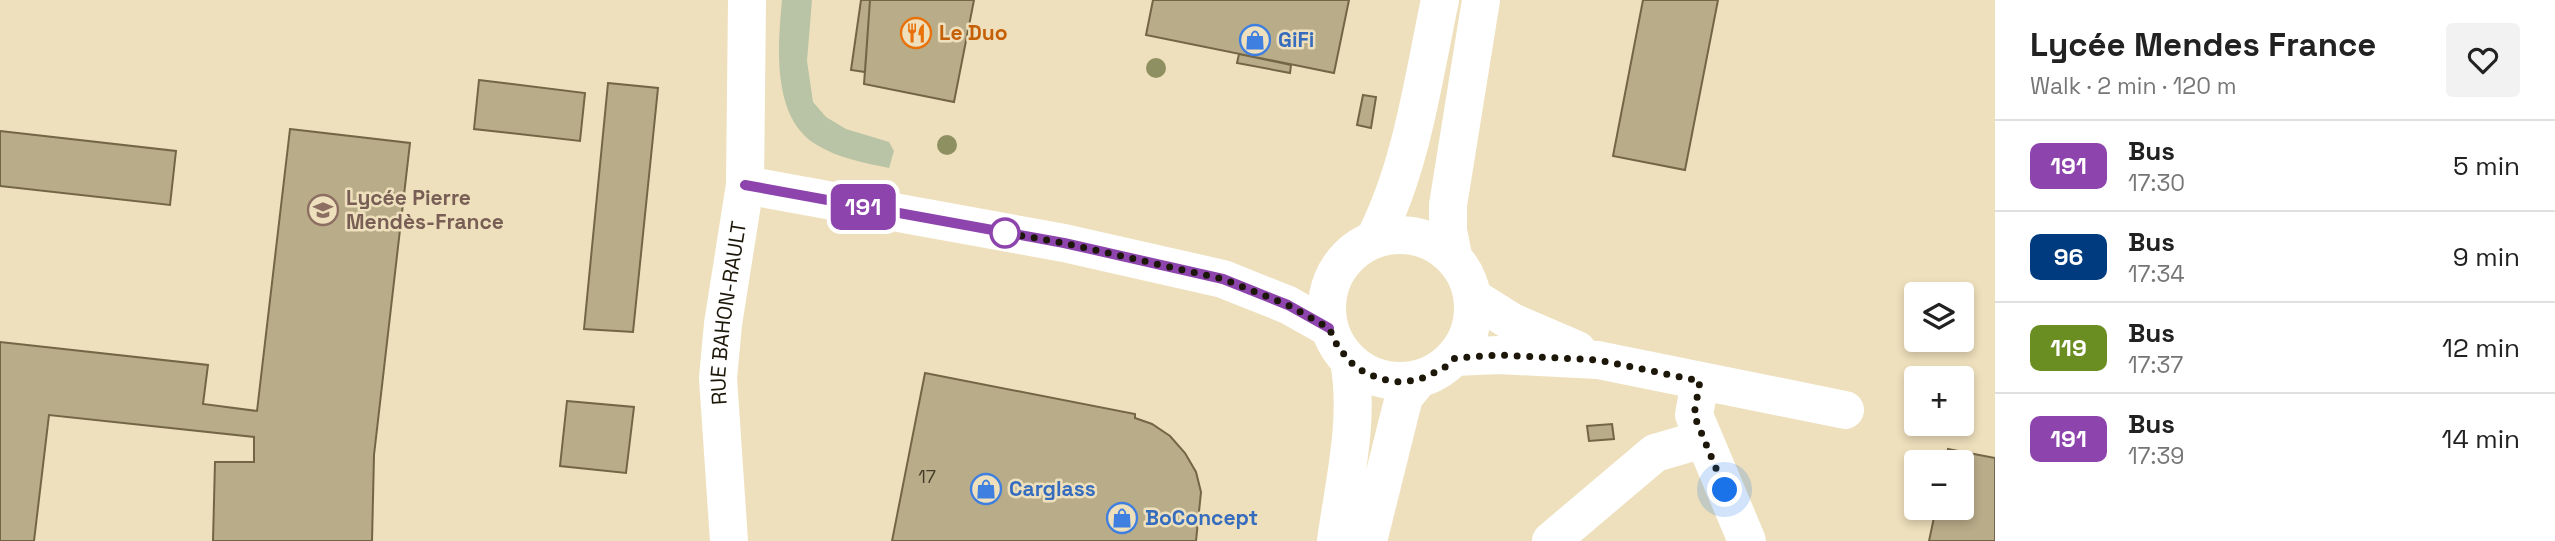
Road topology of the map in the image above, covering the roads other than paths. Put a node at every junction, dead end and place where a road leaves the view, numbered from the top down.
1 (747, 0) edge
2 (1440, 0) edge
3 (1481, 0) edge
4 (745, 185) junction
5 (1375, 238) junction
6 (1452, 256) junction
7 (1474, 298) junction
8 (1329, 328) junction
9 (1455, 358) junction
10 (1598, 360) junction
11 (1349, 361) junction
12 (1418, 380) junction
13 (1700, 381) junction
14 (1845, 410) dead end
15 (1703, 439) junction
16 (729, 541) edge
17 (1336, 541) edge
18 (1368, 541) edge
19 (1551, 541) edge
20 (1747, 541) edge

1 - 4 street, RUE BAHON-RAULT
2 - 5 street
3 - 6 street
4 - 8 street
4 - 16 street, RUE BAHON-RAULT
5 - 6 street
5 - 8 street
6 - 7 street
7 - 9 street
7 - 10 street
8 - 11 street
9 - 10 street
9 - 12 street
10 - 13 street
11 - 12 street
11 - 17 street
12 - 18 street
13 - 14 street
13 - 15 street
15 - 19 street
15 - 20 street

